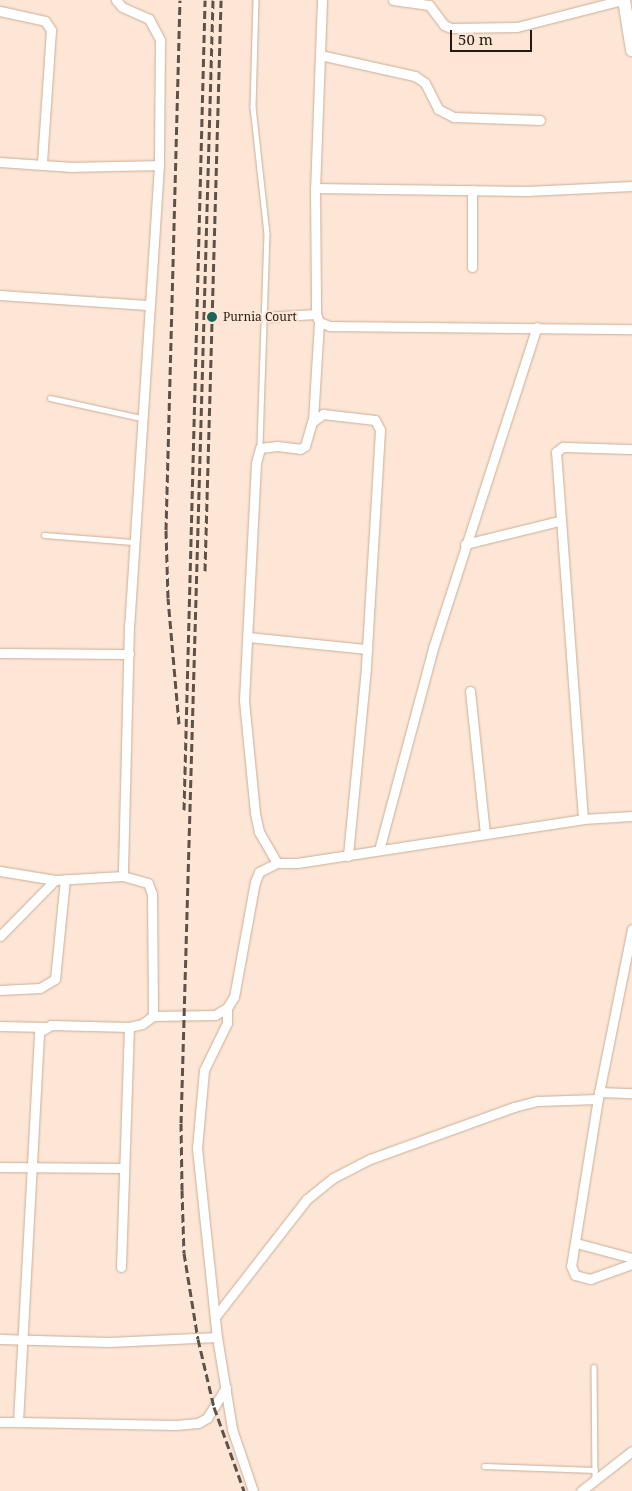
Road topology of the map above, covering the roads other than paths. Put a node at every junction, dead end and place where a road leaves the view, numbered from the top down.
1 (116, 0) edge
2 (256, 0) edge
3 (322, 0) edge
4 (393, 0) edge
5 (405, 0) edge
6 (623, 0) edge
7 (0, 12) edge
8 (632, 50) edge
9 (320, 54) junction
10 (540, 120) dead end
11 (0, 162) edge
12 (42, 163) junction
13 (159, 165) junction
14 (632, 186) edge
15 (315, 188) junction
16 (472, 190) junction
17 (472, 267) dead end
18 (0, 295) edge
19 (147, 305) junction
20 (264, 317) junction
21 (318, 318) junction
22 (537, 327) junction
23 (632, 329) edge
24 (50, 398) dead end
25 (141, 418) junction
26 (314, 420) junction
27 (260, 448) junction
28 (632, 449) edge
29 (559, 521) junction
30 (44, 535) dead end
31 (133, 542) junction
32 (466, 544) junction
33 (248, 637) junction
34 (367, 649) junction
35 (0, 653) edge
36 (129, 654) junction
37 (470, 691) dead end
38 (632, 816) edge
39 (584, 820) junction
40 (485, 834) junction
41 (379, 850) junction
42 (348, 856) junction
43 (277, 863) junction
44 (0, 871) edge
45 (123, 876) junction
46 (65, 879) junction
47 (55, 880) junction
48 (632, 929) edge
49 (0, 936) edge
50 (0, 990) edge
51 (227, 1008) junction
52 (153, 1016) junction
53 (0, 1026) edge
54 (45, 1027) junction
55 (129, 1027) junction
56 (632, 1093) edge
57 (598, 1095) junction
58 (0, 1166) edge
59 (31, 1167) junction
60 (123, 1168) junction
61 (576, 1243) junction
62 (632, 1258) edge
63 (632, 1264) edge
64 (121, 1267) dead end
65 (215, 1318) junction
66 (216, 1337) junction
67 (0, 1339) edge
68 (23, 1341) junction
69 (594, 1367) dead end
70 (226, 1387) junction
71 (0, 1422) edge
72 (18, 1422) junction
73 (632, 1452) edge
74 (484, 1466) dead end
75 (595, 1475) junction
76 (253, 1491) edge
77 (581, 1491) edge

1 - 13 street
2 - 20 lane
3 - 9 street
4 - 5 street
5 - 6 street
6 - 8 street
7 - 12 street
9 - 10 street
9 - 15 street
11 - 12 street
12 - 13 street
13 - 19 street
14 - 16 street
15 - 16 street
15 - 21 street
16 - 17 street
18 - 19 street
19 - 25 street
20 - 21 street
20 - 27 lane
21 - 22 street
21 - 26 street
22 - 23 street
22 - 32 street
24 - 25 lane
25 - 31 street
26 - 27 street
26 - 34 street
27 - 33 street
28 - 29 street
29 - 32 street
29 - 39 street
30 - 31 lane
31 - 36 street
32 - 41 street
33 - 34 street
33 - 43 street
34 - 42 street
35 - 36 street
36 - 45 street
37 - 40 street
38 - 39 street
39 - 40 street
40 - 41 street
41 - 42 street
42 - 43 street
43 - 51 street
44 - 47 street
45 - 46 street
45 - 52 street
46 - 47 street
46 - 50 street
47 - 49 street
48 - 57 street
51 - 52 street
51 - 65 street
52 - 55 street
53 - 54 street
54 - 55 street
54 - 59 street
55 - 60 street
56 - 57 street
57 - 61 street
57 - 65 street
58 - 59 street
59 - 60 street
59 - 68 street
60 - 64 street
61 - 62 street
61 - 63 street
65 - 66 street
66 - 68 street
66 - 70 street
67 - 68 street
68 - 72 street
69 - 75 lane
70 - 72 street
70 - 76 street
71 - 72 street
73 - 75 street
74 - 75 lane
75 - 77 street

